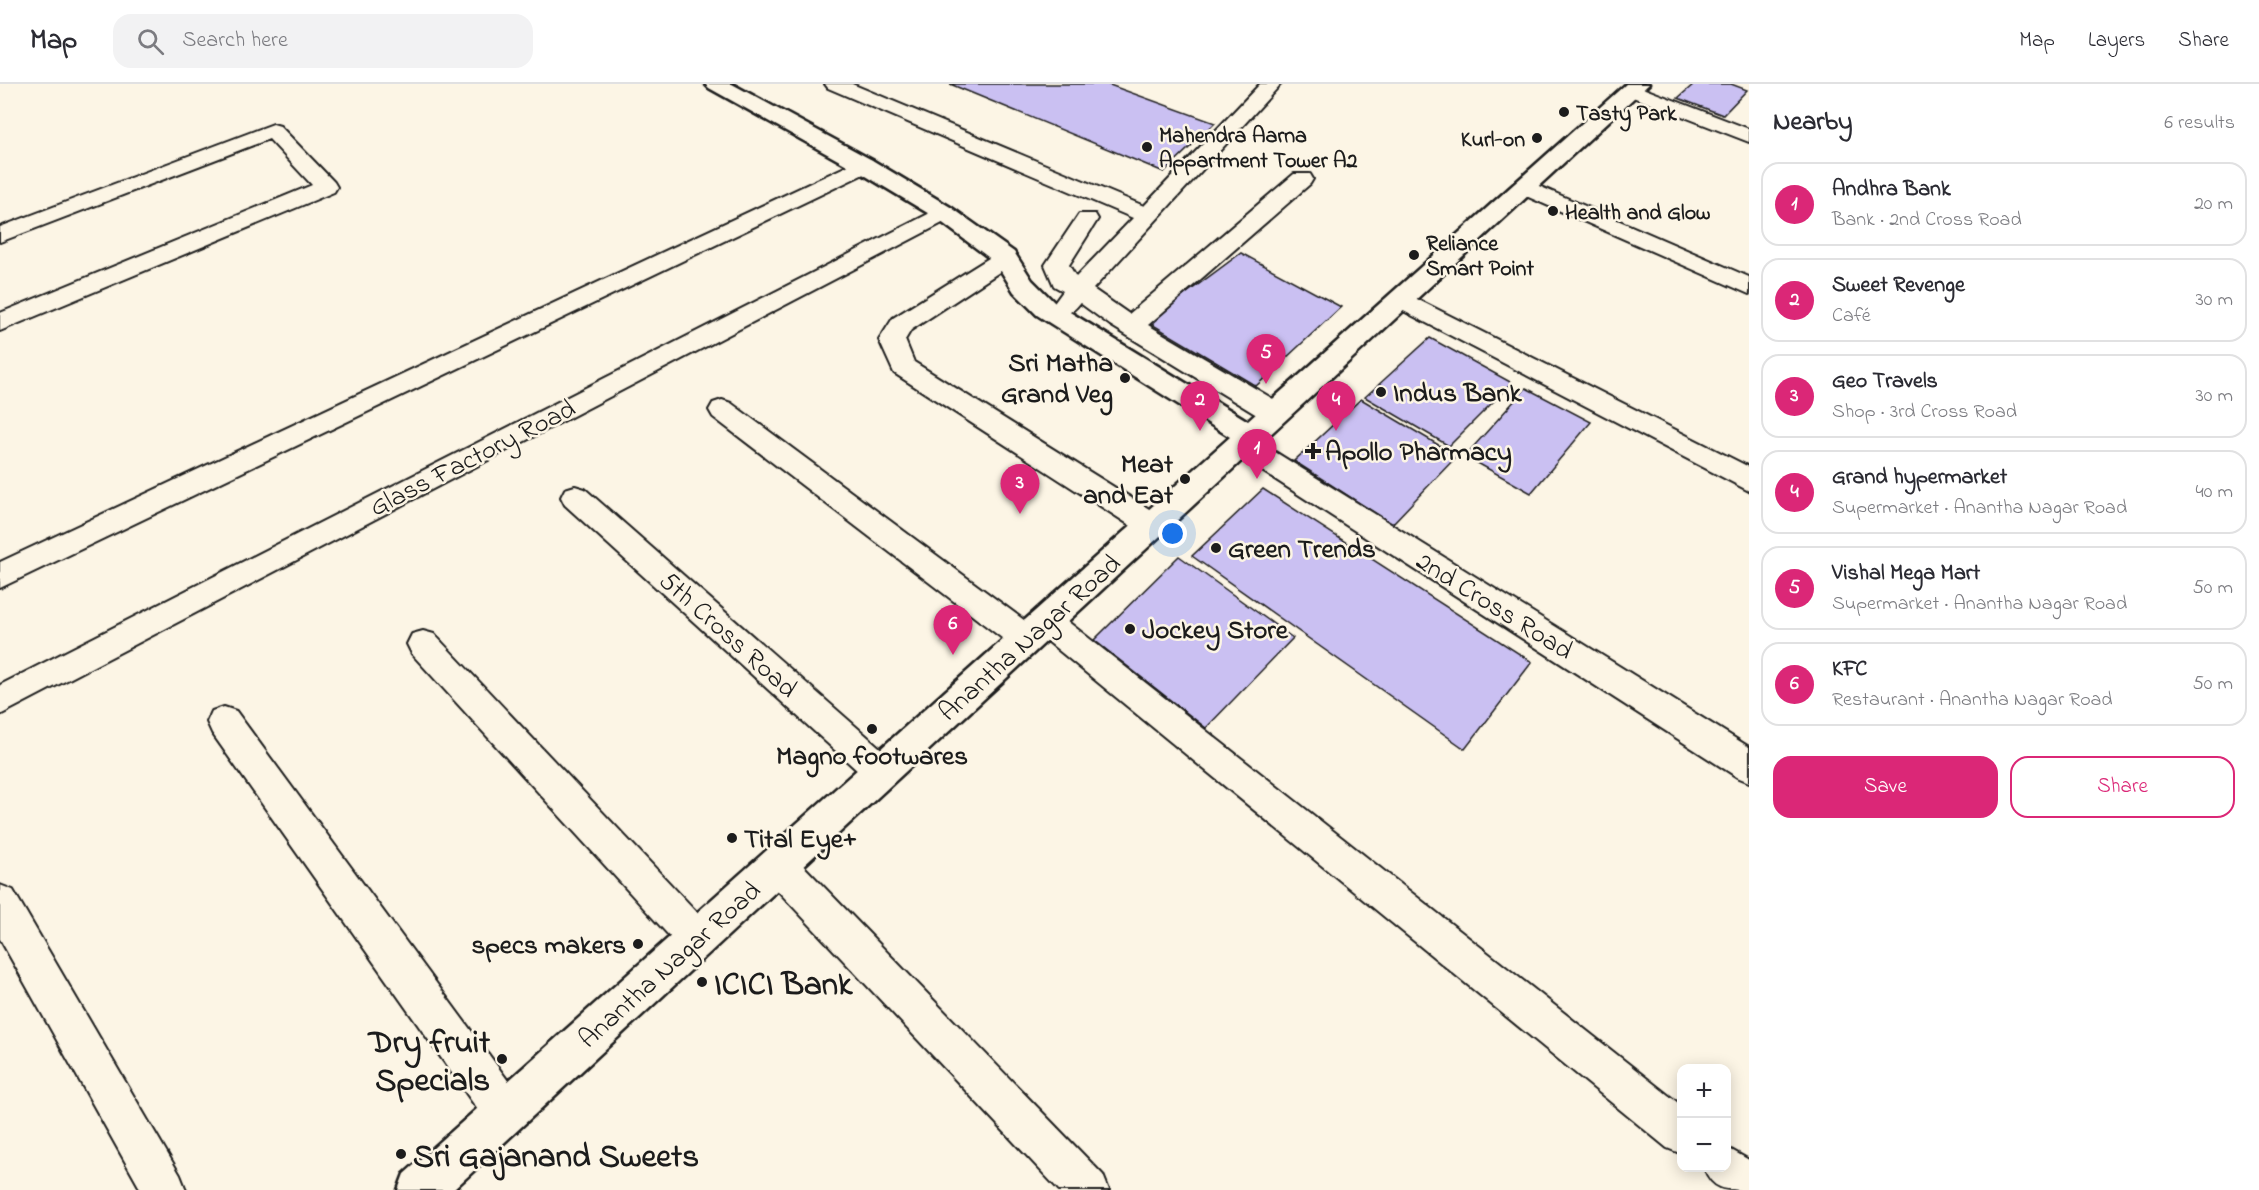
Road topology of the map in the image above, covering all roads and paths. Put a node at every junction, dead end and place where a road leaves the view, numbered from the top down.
1 (716, 84) edge
2 (835, 84) edge
3 (1271, 84) edge
4 (1635, 87) edge
5 (1749, 136) edge
6 (864, 165) junction
7 (1302, 179) dead end
8 (1525, 187) junction
9 (944, 213) junction
10 (1148, 216) junction
11 (1087, 219) dead end
12 (0, 235) edge
13 (1005, 258) junction
14 (1749, 286) edge
15 (1078, 290) junction
16 (1401, 299) junction
17 (1055, 315) junction
18 (0, 323) edge
19 (1131, 326) junction
20 (722, 410) dead end
21 (1275, 413) junction
22 (1246, 440) junction
23 (1749, 480) edge
24 (575, 497) dead end
25 (1152, 525) junction
26 (0, 576) edge
27 (1036, 631) junction
28 (423, 644) dead end
29 (0, 701) edge
30 (224, 722) dead end
31 (1749, 766) edge
32 (882, 771) junction
33 (778, 865) junction
34 (0, 903) edge
35 (697, 939) junction
36 (505, 1112) junction
37 (1677, 1129) edge
38 (1731, 1172) edge
39 (1749, 1187) edge
40 (423, 1189) edge
41 (165, 1190) edge
42 (1088, 1190) edge

1 - 6 street
2 - 10 street
3 - 10 street
4 - 5 street
4 - 8 street, Anantha Nagar Road
6 - 9 street
6 - 26 street
7 - 19 street
8 - 14 street
8 - 16 street, Anantha Nagar Road
9 - 13 street
9 - 29 street, Glass Factory Road
10 - 15 street
11 - 15 street
12 - 18 street
13 - 17 street
13 - 25 street
15 - 17 street
15 - 19 street
16 - 21 street, Anantha Nagar Road
16 - 23 street
17 - 22 street
19 - 21 street
20 - 27 street
21 - 22 street, Anantha Nagar Road
22 - 25 street, Anantha Nagar Road
22 - 31 street, 2nd Cross Road
24 - 32 street, 5th Cross Road
25 - 27 street, Anantha Nagar Road
27 - 32 street, Anantha Nagar Road
27 - 37 street
28 - 35 street
30 - 36 street
32 - 33 street, Anantha Nagar Road
33 - 35 street, Anantha Nagar Road
33 - 42 street
34 - 41 street
35 - 36 street, Anantha Nagar Road
36 - 40 street, Anantha Nagar Road
38 - 39 street

